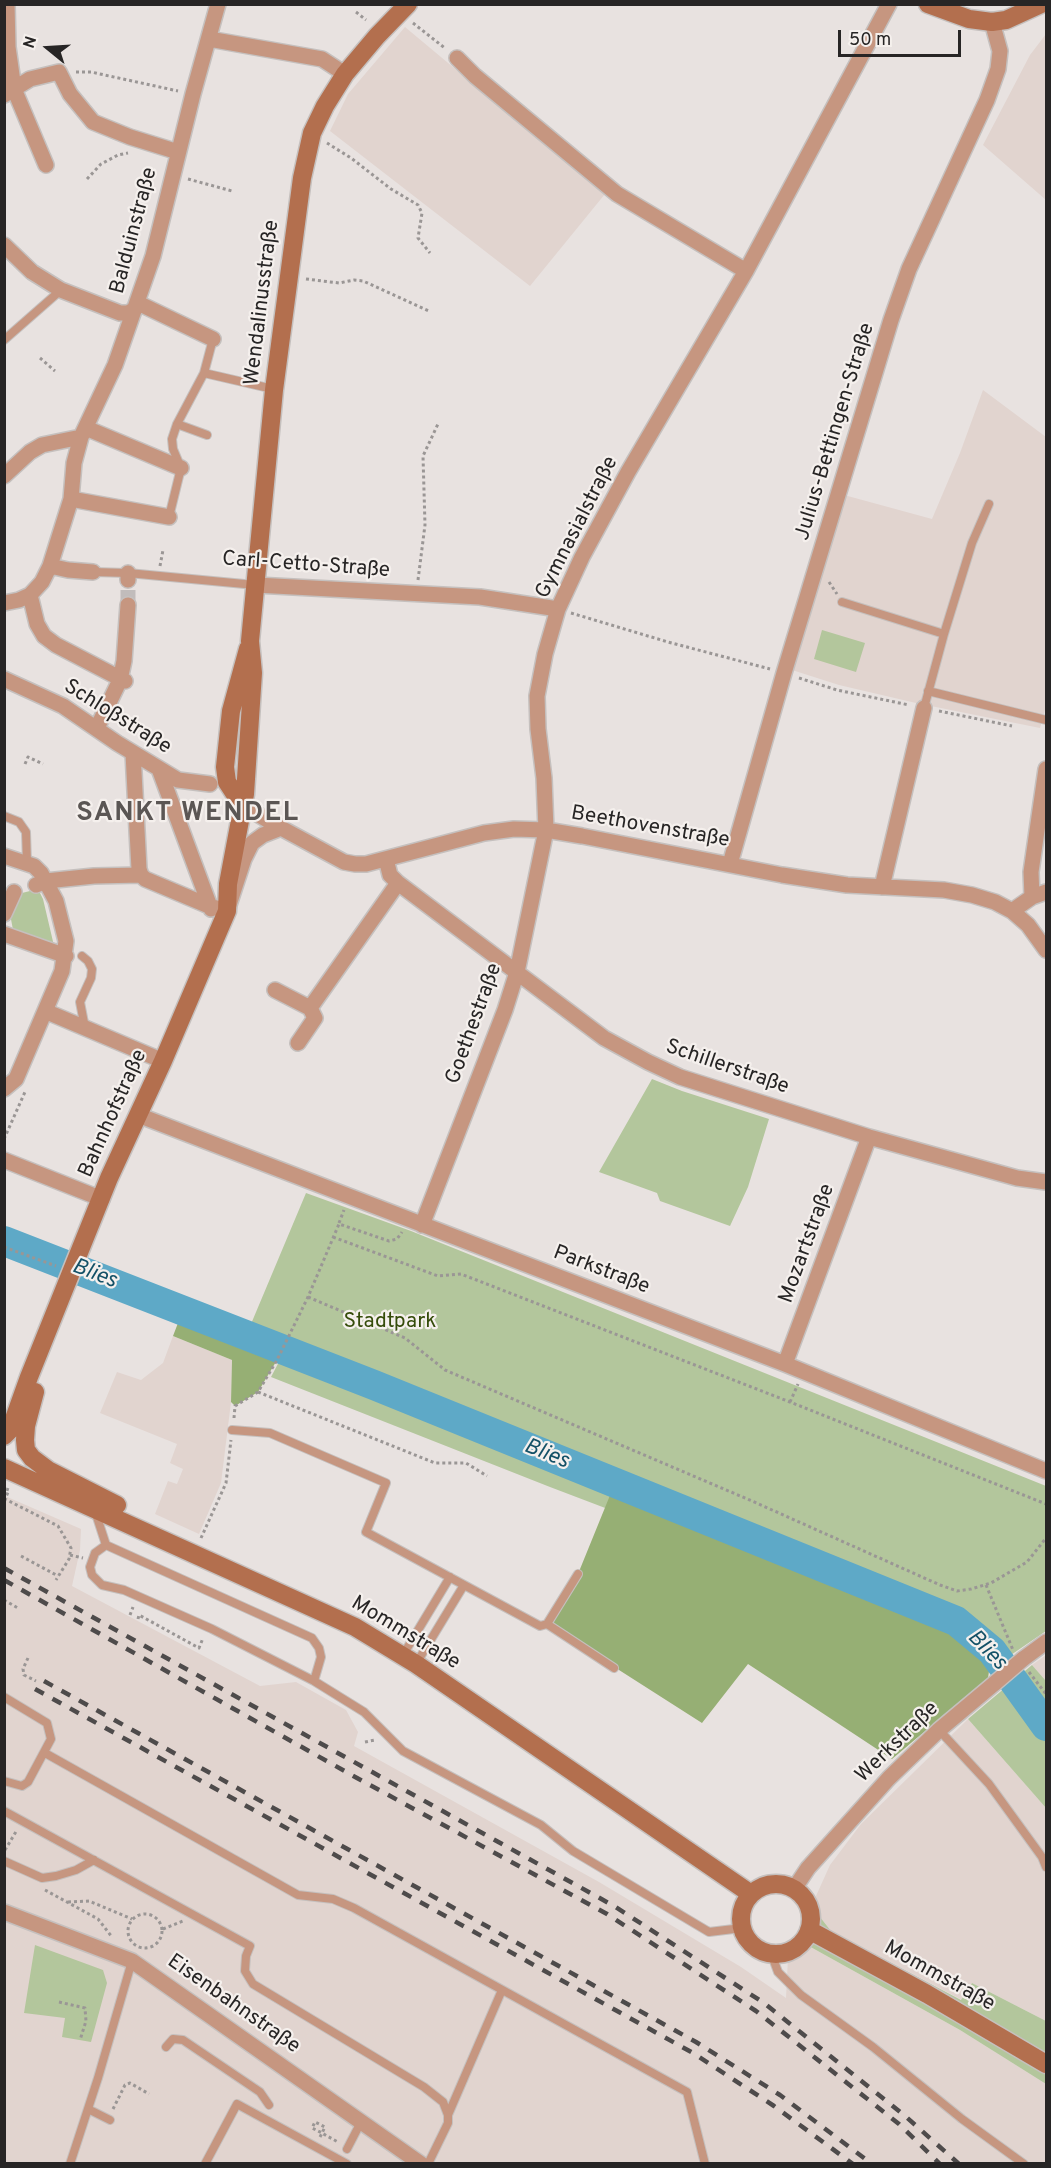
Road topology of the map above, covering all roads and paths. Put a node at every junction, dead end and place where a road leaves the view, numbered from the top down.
1 (7, 4) edge
2 (218, 4) edge
3 (889, 4) edge
4 (928, 4) edge
5 (1041, 4) edge
6 (404, 8) edge
7 (356, 12) dead end
8 (366, 20) dead end
9 (992, 22) junction
10 (209, 39) junction
11 (457, 58) joint
12 (59, 72) junction
13 (345, 74) junction
14 (9, 92) edge
15 (193, 94) junction
16 (312, 134) junction
17 (159, 147) junction
18 (178, 152) junction
19 (46, 165) dead end
20 (172, 175) junction
21 (87, 179) dead end
22 (232, 191) dead end
23 (4, 244) edge
24 (430, 253) dead end
25 (746, 271) junction
26 (287, 277) junction
27 (61, 290) junction
28 (136, 306) junction
29 (429, 311) dead end
30 (213, 339) joint
31 (4, 340) edge
32 (40, 358) dead end
33 (55, 371) dead end
34 (204, 373) junction
35 (274, 390) junction
36 (177, 424) junction
37 (438, 424) dead end
38 (83, 432) junction
39 (207, 435) dead end
40 (181, 468) junction
41 (4, 476) edge
42 (71, 499) junction
43 (989, 504) dead end
44 (169, 517) joint
45 (50, 566) junction
46 (817, 566) junction
47 (93, 572) joint
48 (256, 585) junction
49 (416, 594) junction
50 (30, 595) junction
51 (842, 602) joint
52 (4, 603) edge
53 (128, 605) tunnel mouth
54 (558, 609) junction
55 (944, 633) junction
56 (250, 642) junction
57 (4, 679) edge
58 (123, 680) junction
59 (928, 691) junction
60 (924, 708) joint
61 (1047, 720) edge
62 (97, 728) junction
63 (133, 753) junction
64 (25, 764) dead end
65 (43, 764) dead end
66 (159, 769) junction
67 (1047, 770) edge
68 (219, 783) junction
69 (242, 805) junction
70 (4, 816) edge
71 (281, 828) junction
72 (546, 830) junction
73 (4, 856) edge
74 (386, 859) junction
75 (27, 863) junction
76 (730, 864) junction
77 (141, 875) junction
78 (41, 883) junction
79 (398, 883) junction
80 (882, 887) junction
81 (14, 892) dead end
82 (1039, 895) edge
83 (209, 906) junction
84 (1012, 911) junction
85 (4, 914) edge
86 (225, 917) junction
87 (4, 934) edge
88 (1047, 950) edge
89 (66, 956) junction
90 (82, 957) dead end
91 (517, 972) junction
92 (275, 990) dead end
93 (310, 1008) junction
94 (45, 1011) junction
95 (85, 1028) junction
96 (298, 1042) dead end
97 (163, 1060) junction
98 (4, 1089) edge
99 (138, 1115) junction
100 (869, 1137) junction
101 (4, 1160) edge
102 (1047, 1182) edge
103 (102, 1199) junction
104 (416, 1223) junction
105 (333, 1237) junction
106 (4, 1247) edge
107 (74, 1266) junction
108 (308, 1297) junction
109 (46, 1337) junction
110 (785, 1364) junction
111 (258, 1392) junction
112 (232, 1430) junction
113 (4, 1436) edge
114 (4, 1468) edge
115 (1047, 1471) edge
116 (487, 1476) dead end
117 (6, 1489) edge
118 (1047, 1504) edge
119 (93, 1507) junction
120 (1047, 1538) edge
121 (106, 1545) junction
122 (175, 1545) junction
123 (21, 1556) dead end
124 (578, 1574) dead end
125 (450, 1577) junction
126 (464, 1585) junction
127 (986, 1585) junction
128 (4, 1600) edge
129 (133, 1607) dead end
130 (18, 1608) dead end
131 (130, 1614) dead end
132 (138, 1619) dead end
133 (547, 1624) junction
134 (1047, 1642) edge
135 (199, 1648) dead end
136 (28, 1658) dead end
137 (409, 1660) junction
138 (1022, 1661) junction
139 (614, 1668) dead end
140 (36, 1681) dead end
141 (314, 1682) junction
142 (1047, 1694) edge
143 (4, 1697) edge
144 (939, 1730) junction
145 (45, 1753) junction
146 (4, 1781) edge
147 (4, 1811) edge
148 (22, 1821) junction
149 (4, 1852) edge
150 (94, 1860) junction
151 (4, 1861) edge
152 (1047, 1868) edge
153 (30, 1874) junction
154 (794, 1889) junction
155 (751, 1894) junction
156 (66, 1902) junction
157 (4, 1912) edge
158 (133, 1919) junction
159 (742, 1928) junction
160 (809, 1930) junction
161 (113, 1937) dead end
162 (771, 1953) junction
163 (132, 1961) junction
164 (502, 1990) junction
165 (59, 2002) dead end
166 (80, 2040) dead end
167 (166, 2047) dead end
168 (1047, 2064) edge
169 (149, 2094) dead end
170 (119, 2097) dead end
171 (269, 2105) dead end
172 (88, 2109) junction
173 (448, 2115) junction
174 (110, 2120) dead end
175 (361, 2122) junction
176 (322, 2133) dead end
177 (327, 2136) dead end
178 (347, 2149) dead end
179 (70, 2163) edge
180 (205, 2163) edge
181 (347, 2163) edge
182 (421, 2163) edge
183 (429, 2163) edge
184 (705, 2163) edge
185 (1024, 2163) edge

1 - 14 street
2 - 10 street, Balduinstraße
3 - 25 street, Gymnasialstraße
4 - 9 main road
5 - 9 main road
6 - 11 path
6 - 13 main road, Wendalinusstraße
7 - 8 path
9 - 46 street, Julius-Bettingen-Straße
10 - 13 street
10 - 15 street, Balduinstraße
11 - 25 street
12 - 14 street
12 - 15 path
12 - 17 street
13 - 16 main road, Wendalinusstraße
14 - 19 street
15 - 18 street, Balduinstraße
16 - 24 path
16 - 26 main road, Wendalinusstraße
17 - 18 street
17 - 21 path
18 - 20 street, Balduinstraße
20 - 22 path
20 - 28 street, Balduinstraße
23 - 27 street
25 - 54 street, Gymnasialstraße
26 - 29 path
26 - 35 main road, Wendalinusstraße
27 - 28 street
27 - 31 lane
28 - 30 street
28 - 38 street, Balduinstraße
30 - 34 lane
32 - 33 path
34 - 35 lane
34 - 36 lane
35 - 48 main road, Wendalinusstraße
36 - 39 lane
36 - 40 lane
37 - 49 path
38 - 40 street
38 - 41 street
38 - 42 street, Balduinstraße
40 - 44 lane
42 - 44 street
42 - 45 street, Balduinstraße
43 - 55 lane
45 - 47 street, Carl-Cetto-Straße
45 - 50 street, Balduinstraße
46 - 51 path
46 - 76 street, Julius-Bettingen-Straße
47 - 48 lane, Carl-Cetto-Straße
48 - 49 street, Carl-Cetto-Straße
48 - 56 main road, Wendalinusstraße
49 - 54 street, Carl-Cetto-Straße
50 - 52 street
50 - 58 street
51 - 55 lane
53 - 58 street
54 - 72 street, Gymnasialstraße
55 - 59 lane
56 - 68 main road, Wendalinusstraße
56 - 69 main road, Wendalinusstraße
57 - 62 street, Schloßstraße
58 - 62 street
59 - 60 lane
59 - 61 lane
60 - 80 street
62 - 63 street, Schloßstraße
63 - 66 street, Schloßstraße
63 - 77 street
64 - 65 path
66 - 68 street, Schloßstraße
66 - 83 street
67 - 82 street
68 - 69 main road
69 - 71 street, Beethovenstraße
69 - 86 main road, Bahnhofstraße
70 - 75 lane
71 - 74 street, Beethovenstraße
71 - 86 street, Bahnhofstraße
72 - 74 street, Beethovenstraße
72 - 76 street, Beethovenstraße
72 - 91 street, Goethestraße
73 - 75 street
74 - 79 street, Schillerstraße
75 - 78 street
76 - 80 street, Beethovenstraße
77 - 78 street
77 - 83 street
78 - 89 street
79 - 91 street, Schillerstraße
79 - 93 street
80 - 84 street, Beethovenstraße
81 - 85 street
82 - 84 street
83 - 86 street
84 - 88 street, Beethovenstraße
86 - 97 main road, Bahnhofstraße
87 - 89 street
89 - 94 street
90 - 95 lane
91 - 100 street, Schillerstraße
91 - 104 street, Goethestraße
92 - 93 street
93 - 96 street
94 - 95 street
94 - 98 street
95 - 97 street
97 - 99 main road, Bahnhofstraße
99 - 103 main road, Bahnhofstraße
99 - 104 street, Parkstraße
100 - 102 street, Schillerstraße
100 - 110 street, Mozartstraße
101 - 103 street
103 - 107 main road, Bahnhofstraße
104 - 105 path
104 - 110 street, Parkstraße
105 - 108 path
105 - 118 path
106 - 107 path
107 - 109 main road, Bahnhofstraße
108 - 111 path
108 - 127 path
109 - 113 main road, Bahnhofstraße
109 - 122 main road, Bahnhofstraße
110 - 115 street, Parkstraße
111 - 112 path
111 - 116 path
112 - 122 path
112 - 125 lane
114 - 119 main road, Mommstraße
117 - 123 path
119 - 121 lane
119 - 122 main road, Mommstraße
120 - 127 path
121 - 141 lane
121 - 141 lane
122 - 137 main road, Mommstraße
124 - 133 lane
125 - 126 lane
125 - 137 lane
126 - 133 lane
126 - 137 lane
127 - 138 path
128 - 130 path
129 - 131 path
132 - 135 path
133 - 139 lane
134 - 138 street, Werkstraße
136 - 140 path
137 - 155 main road, Mommstraße
138 - 142 path
138 - 144 street, Werkstraße, bridge
141 - 159 lane
143 - 145 lane
144 - 152 lane
144 - 154 street, Werkstraße
145 - 146 lane
145 - 164 lane
147 - 148 lane
148 - 149 path
148 - 150 lane
150 - 153 lane
150 - 173 lane
151 - 153 lane
153 - 156 path
154 - 155 main road
154 - 160 main road
155 - 159 main road
156 - 158 path
156 - 161 path
157 - 163 street, Eisenbahnstraße
158 - 158 path
159 - 162 main road
160 - 162 main road
160 - 168 main road, Mommstraße
162 - 185 lane
163 - 172 lane
163 - 175 street, Eisenbahnstraße
164 - 173 lane
164 - 184 lane
165 - 166 path
167 - 171 lane
169 - 170 path
172 - 174 lane
172 - 179 lane
173 - 183 lane
175 - 178 lane
175 - 182 street, Eisenbahnstraße
176 - 177 path
180 - 181 lane

